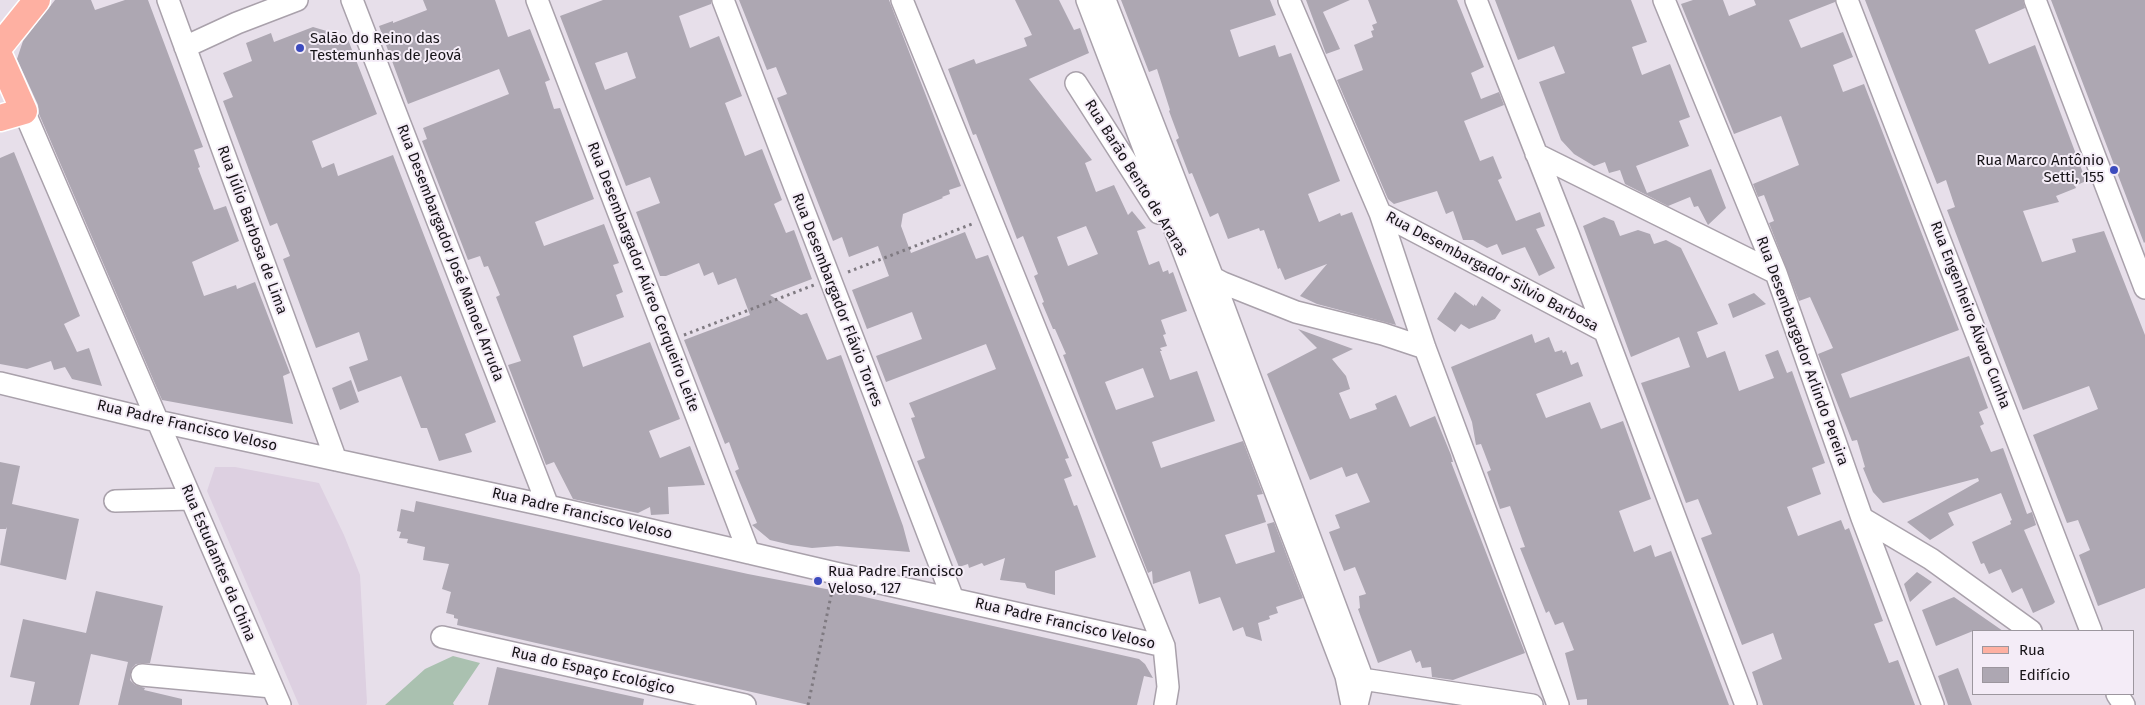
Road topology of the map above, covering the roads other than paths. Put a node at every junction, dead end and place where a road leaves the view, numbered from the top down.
1 (37, 0) edge
2 (168, 0) edge
3 (257, 0) edge
4 (298, 0) edge
5 (352, 0) edge
6 (537, 0) edge
7 (723, 0) edge
8 (902, 0) edge
9 (1087, 0) edge
10 (1105, 0) edge
11 (1289, 0) edge
12 (1476, 0) edge
13 (1664, 0) edge
14 (1847, 0) edge
15 (2035, 0) edge
16 (237, 23) junction
17 (0, 46) edge
18 (184, 47) junction
19 (0, 57) edge
20 (1076, 83) dead end
21 (12, 115) edge
22 (1536, 154) junction
23 (1380, 213) junction
24 (1188, 260) junction
25 (1776, 273) junction
26 (1213, 278) junction
27 (2145, 288) edge
28 (1604, 331) junction
29 (1425, 348) junction
30 (0, 383) edge
31 (157, 420) junction
32 (336, 460) junction
33 (191, 499) junction
34 (114, 501) dead end
35 (548, 506) junction
36 (1862, 518) junction
37 (749, 553) junction
38 (953, 599) junction
39 (2030, 630) edge
40 (2091, 630) edge
41 (442, 637) dead end
42 (1164, 646) junction
43 (142, 675) dead end
44 (1355, 678) junction
45 (276, 696) edge
46 (745, 705) edge
47 (1165, 705) edge
48 (1352, 705) edge
49 (1357, 705) edge
50 (1532, 705) edge
51 (1558, 705) edge
52 (1746, 705) edge
53 (1933, 705) edge

1 - 17 main road
2 - 18 street, Rua Júlio Barbosa de Lima
3 - 16 street
4 - 16 street
5 - 35 street, Rua Desembargador José Manoel Arruda
6 - 37 street, Rua Desembargador Aúreo Cerqueiro Leite
7 - 38 street, Rua Desembargador Flávio Torres
8 - 42 street
9 - 24 street
10 - 26 street
11 - 23 street
12 - 22 street
13 - 25 street, Rua Desembargador Arlindo Pereira
14 - 40 street, Rua Engenheiro Álvaro Cunha
15 - 27 street
16 - 18 street
18 - 32 street, Rua Júlio Barbosa de Lima
19 - 21 main road
20 - 24 street, Rua Barão Bento de Araras
21 - 31 street, Rua Estudantes da China
22 - 25 street
22 - 28 street
23 - 28 street, Rua Desembargador Silvio Barbosa
23 - 29 street
24 - 26 street, Rua Barão Bento de Araras
24 - 44 street
25 - 36 street, Rua Desembargador Arlindo Pereira
26 - 29 street, Rua Barão Bento de Araras
26 - 44 street
28 - 52 street
29 - 51 street
30 - 31 street, Rua Padre Francisco Veloso
31 - 32 street, Rua Padre Francisco Veloso
31 - 33 street, Rua Estudantes da China
32 - 35 street, Rua Padre Francisco Veloso
33 - 34 street
33 - 45 street, Rua Estudantes da China
35 - 37 street, Rua Padre Francisco Veloso
36 - 39 street
36 - 53 street, Rua Desembargador Arlindo Pereira
37 - 38 street, Rua Padre Francisco Veloso
38 - 42 street, Rua Padre Francisco Veloso
41 - 46 street, Rua do Espaço Ecológico
42 - 47 street
43 - 45 street
44 - 48 street
44 - 49 street
44 - 50 street

